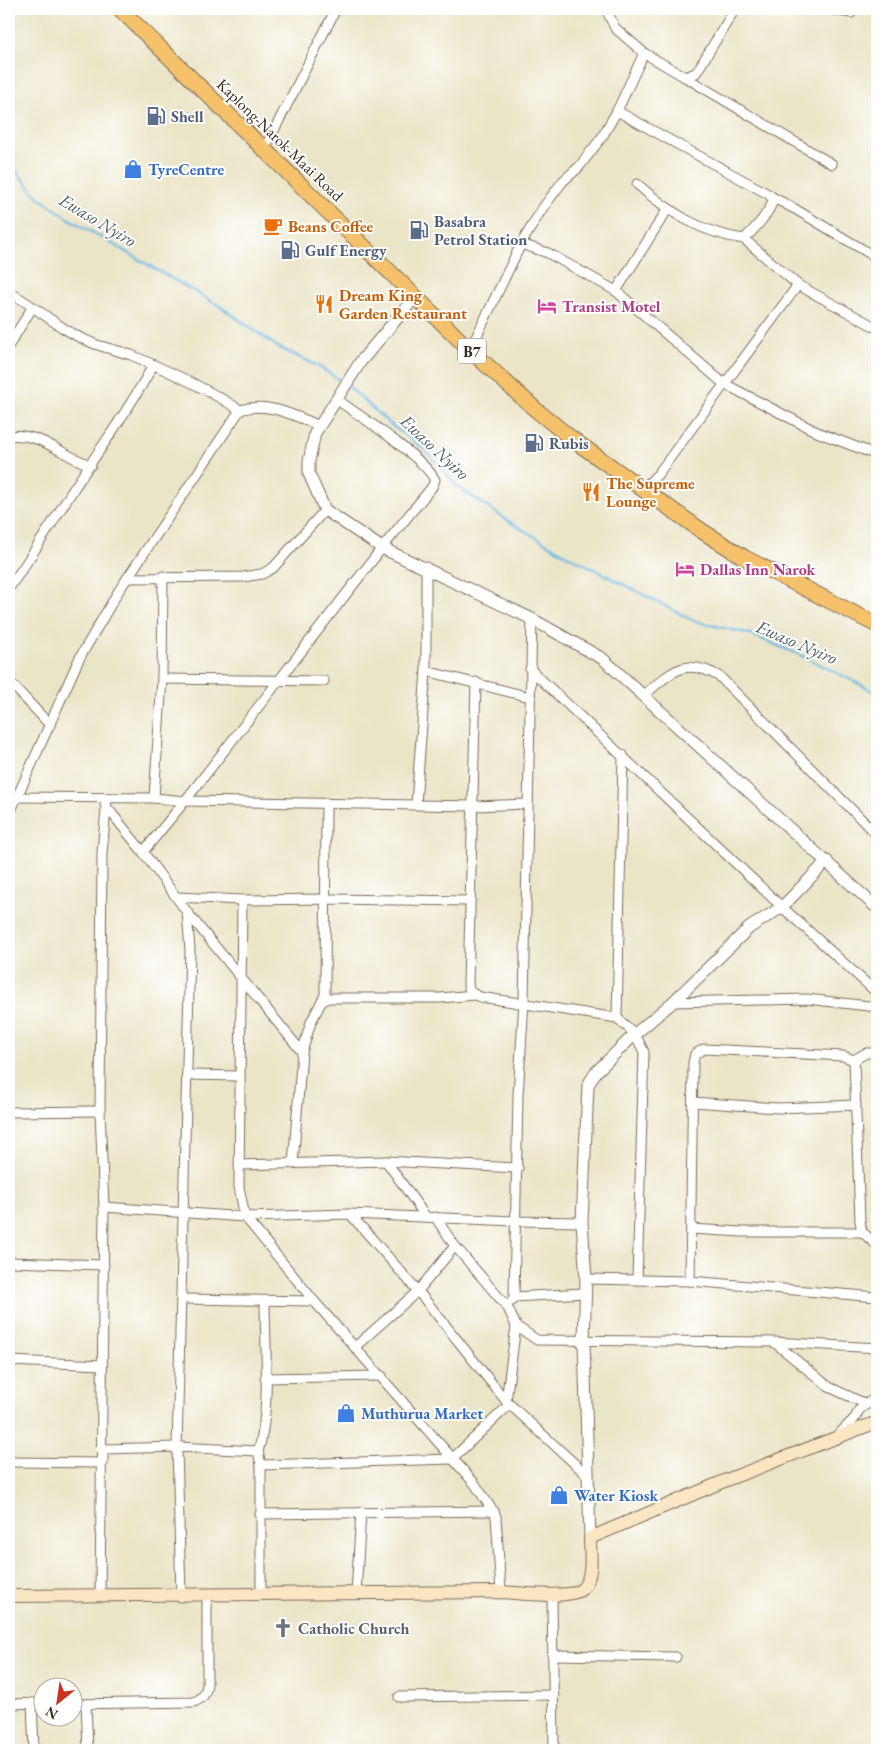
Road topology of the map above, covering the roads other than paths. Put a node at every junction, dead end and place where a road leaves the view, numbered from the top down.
1 (120, 9) edge
2 (336, 9) edge
3 (606, 9) edge
4 (735, 9) edge
5 (827, 9) edge
6 (855, 9) edge
7 (644, 53) junction
8 (685, 77) junction
9 (617, 111) junction
10 (264, 150) junction
11 (832, 164) dead end
12 (637, 184) dead end
13 (772, 198) junction
14 (667, 210) junction
15 (744, 239) junction
16 (521, 244) junction
17 (877, 258) edge
18 (798, 285) junction
19 (616, 291) junction
20 (9, 292) edge
21 (416, 296) junction
22 (32, 308) junction
23 (877, 328) edge
24 (9, 345) edge
25 (470, 350) junction
26 (153, 365) junction
27 (723, 383) junction
28 (336, 399) junction
29 (240, 410) junction
30 (320, 426) junction
31 (9, 436) edge
32 (877, 455) edge
33 (91, 465) junction
34 (644, 488) junction
35 (325, 510) junction
36 (382, 548) junction
37 (426, 567) junction
38 (162, 576) junction
39 (127, 578) junction
40 (9, 588) edge
41 (532, 619) junction
42 (877, 625) edge
43 (530, 669) junction
44 (426, 671) junction
45 (162, 679) junction
46 (281, 679) junction
47 (9, 681) edge
48 (324, 681) dead end
49 (476, 682) junction
50 (644, 695) junction
51 (530, 697) junction
52 (50, 725) junction
53 (624, 755) junction
54 (13, 797) edge
55 (154, 798) junction
56 (106, 802) junction
57 (185, 802) junction
58 (326, 803) junction
59 (416, 804) junction
60 (527, 804) junction
61 (474, 806) junction
62 (9, 815) edge
63 (877, 835) edge
64 (143, 852) junction
65 (827, 861) junction
66 (177, 897) junction
67 (327, 899) junction
68 (242, 900) junction
69 (470, 901) junction
70 (782, 907) junction
71 (877, 908) edge
72 (186, 912) junction
73 (242, 976) junction
74 (877, 993) edge
75 (475, 995) junction
76 (524, 1002) junction
77 (674, 1002) junction
78 (319, 1004) junction
79 (877, 1007) edge
80 (618, 1018) junction
81 (635, 1034) junction
82 (302, 1052) junction
83 (877, 1053) edge
84 (854, 1060) junction
85 (187, 1075) junction
86 (238, 1076) junction
87 (693, 1102) junction
88 (856, 1105) junction
89 (100, 1111) junction
90 (9, 1112) edge
91 (386, 1161) junction
92 (293, 1164) junction
93 (239, 1165) junction
94 (518, 1168) junction
95 (104, 1207) junction
96 (184, 1214) junction
97 (350, 1214) junction
98 (245, 1217) junction
99 (430, 1217) junction
100 (515, 1221) junction
101 (582, 1222) junction
102 (691, 1229) junction
103 (862, 1232) junction
104 (877, 1245) edge
105 (455, 1246) junction
106 (9, 1262) edge
107 (104, 1265) junction
108 (586, 1279) junction
109 (638, 1280) junction
110 (690, 1281) junction
111 (418, 1291) junction
112 (584, 1292) junction
113 (514, 1297) junction
114 (877, 1297) edge
115 (181, 1299) junction
116 (265, 1301) junction
117 (314, 1301) junction
118 (508, 1308) junction
119 (516, 1326) junction
120 (584, 1341) junction
121 (774, 1342) junction
122 (356, 1346) junction
123 (877, 1348) edge
124 (9, 1361) edge
125 (102, 1365) junction
126 (382, 1376) junction
127 (265, 1378) junction
128 (877, 1396) edge
129 (507, 1403) junction
130 (877, 1403) edge
131 (866, 1404) junction
132 (877, 1422) edge
133 (834, 1440) junction
134 (177, 1447) junction
135 (103, 1449) junction
136 (258, 1451) junction
137 (452, 1459) junction
138 (9, 1462) edge
139 (261, 1465) junction
140 (587, 1475) junction
141 (361, 1512) junction
142 (494, 1512) junction
143 (260, 1514) junction
144 (590, 1538) junction
145 (501, 1592) junction
146 (261, 1594) junction
147 (356, 1594) junction
148 (552, 1594) junction
149 (9, 1596) edge
150 (100, 1596) junction
151 (181, 1596) junction
152 (206, 1596) junction
153 (552, 1655) junction
154 (676, 1657) dead end
155 (554, 1695) junction
156 (399, 1697) dead end
157 (32, 1703) edge
158 (9, 1704) edge
159 (82, 1704) edge
160 (86, 1704) junction
161 (33, 1726) edge
162 (34, 1750) edge
163 (88, 1750) edge
164 (554, 1750) edge

1 - 10 highway, Kaplong-Narok-Maai Road / B7
2 - 10 street
3 - 7 street
4 - 8 street
5 - 6 street
7 - 8 street
7 - 9 street
8 - 11 street
9 - 13 street
9 - 16 street
10 - 21 highway, Kaplong-Narok-Maai Road / B7
12 - 14 street
13 - 15 street
13 - 17 street
14 - 15 street
14 - 19 street
15 - 18 street
16 - 19 street
16 - 25 street
18 - 23 street
18 - 27 street
19 - 27 street
20 - 22 street
21 - 25 highway, Kaplong-Narok-Maai Road / B7
21 - 28 street
22 - 24 street
22 - 26 street
25 - 34 highway, Kaplong-Narok-Maai Road / B7
26 - 29 street
26 - 33 street
27 - 32 street
27 - 34 street
28 - 30 street
28 - 36 street
29 - 30 street
29 - 39 street
30 - 35 street
31 - 33 street
33 - 40 street
34 - 42 highway, Kaplong-Narok-Maai Road / B7
35 - 36 street
35 - 38 street
36 - 37 street
36 - 46 street
37 - 41 street
37 - 44 street
38 - 39 street
38 - 45 street
39 - 52 street
41 - 43 street
41 - 50 street
43 - 51 street
43 - 53 street
44 - 49 street
44 - 59 street
45 - 46 street
45 - 55 street
46 - 48 street
46 - 57 street
47 - 52 street
49 - 51 street
49 - 61 street
50 - 63 street
50 - 65 street
51 - 60 street
52 - 54 street
53 - 70 street
53 - 80 street
54 - 56 street
54 - 62 street
55 - 56 street
55 - 57 street
56 - 64 street
56 - 89 street
57 - 58 street
57 - 64 street
58 - 59 street
58 - 67 street
59 - 61 street
60 - 61 street
60 - 76 street
61 - 69 street
64 - 66 street
65 - 70 street
65 - 71 street
66 - 68 street
66 - 72 street
67 - 68 street
67 - 69 street
67 - 78 street
68 - 73 street
69 - 75 street
70 - 74 street
70 - 77 street
72 - 73 street
72 - 85 street
73 - 82 street
73 - 86 street
75 - 76 street
75 - 78 street
76 - 80 street
76 - 94 street
77 - 79 street
77 - 81 street
78 - 82 street
80 - 81 street
81 - 101 street
81 - 109 street
82 - 92 street
83 - 84 street
84 - 87 street
84 - 88 street
85 - 86 street
85 - 96 street
86 - 93 street
87 - 88 street
87 - 102 street
88 - 103 street
89 - 90 street
89 - 95 street
91 - 92 street
91 - 94 street
91 - 99 street
92 - 93 street
93 - 98 street
94 - 100 street
95 - 96 street
95 - 107 street
96 - 98 street
96 - 115 street
97 - 98 street
97 - 99 street
97 - 111 street
98 - 117 street
99 - 100 street
99 - 105 street
100 - 101 street
100 - 113 street
101 - 108 street
102 - 103 street
102 - 110 street
103 - 104 street
105 - 111 street
105 - 118 street
106 - 107 street
107 - 125 street
108 - 109 street
108 - 112 street
109 - 110 street
110 - 114 street
111 - 122 street
111 - 129 street
112 - 113 street
112 - 120 street
113 - 118 street
115 - 116 street
115 - 134 street
116 - 117 street
116 - 127 street
117 - 122 street
118 - 119 street
119 - 120 street
119 - 129 street
120 - 121 street
120 - 140 street
121 - 123 street
121 - 131 street
122 - 126 street
124 - 125 street
125 - 135 street
126 - 127 street
126 - 137 street
127 - 136 street
128 - 131 street
129 - 137 street
129 - 140 street
130 - 131 street
131 - 133 street
132 - 133 main road
133 - 144 main road
134 - 135 street
134 - 136 street
134 - 151 street
135 - 138 street
135 - 150 street
136 - 139 street
137 - 139 street
137 - 142 street
139 - 143 street
140 - 144 street
141 - 142 street
141 - 143 street
141 - 147 street
142 - 145 street
143 - 146 street
144 - 148 main road
145 - 147 main road
145 - 148 main road
146 - 147 main road
146 - 152 main road
148 - 153 street
149 - 150 main road
150 - 151 main road
151 - 152 main road
152 - 160 street
153 - 154 street
153 - 155 street
155 - 156 street
155 - 164 street
157 - 158 street
159 - 160 street
160 - 163 street
161 - 162 street

